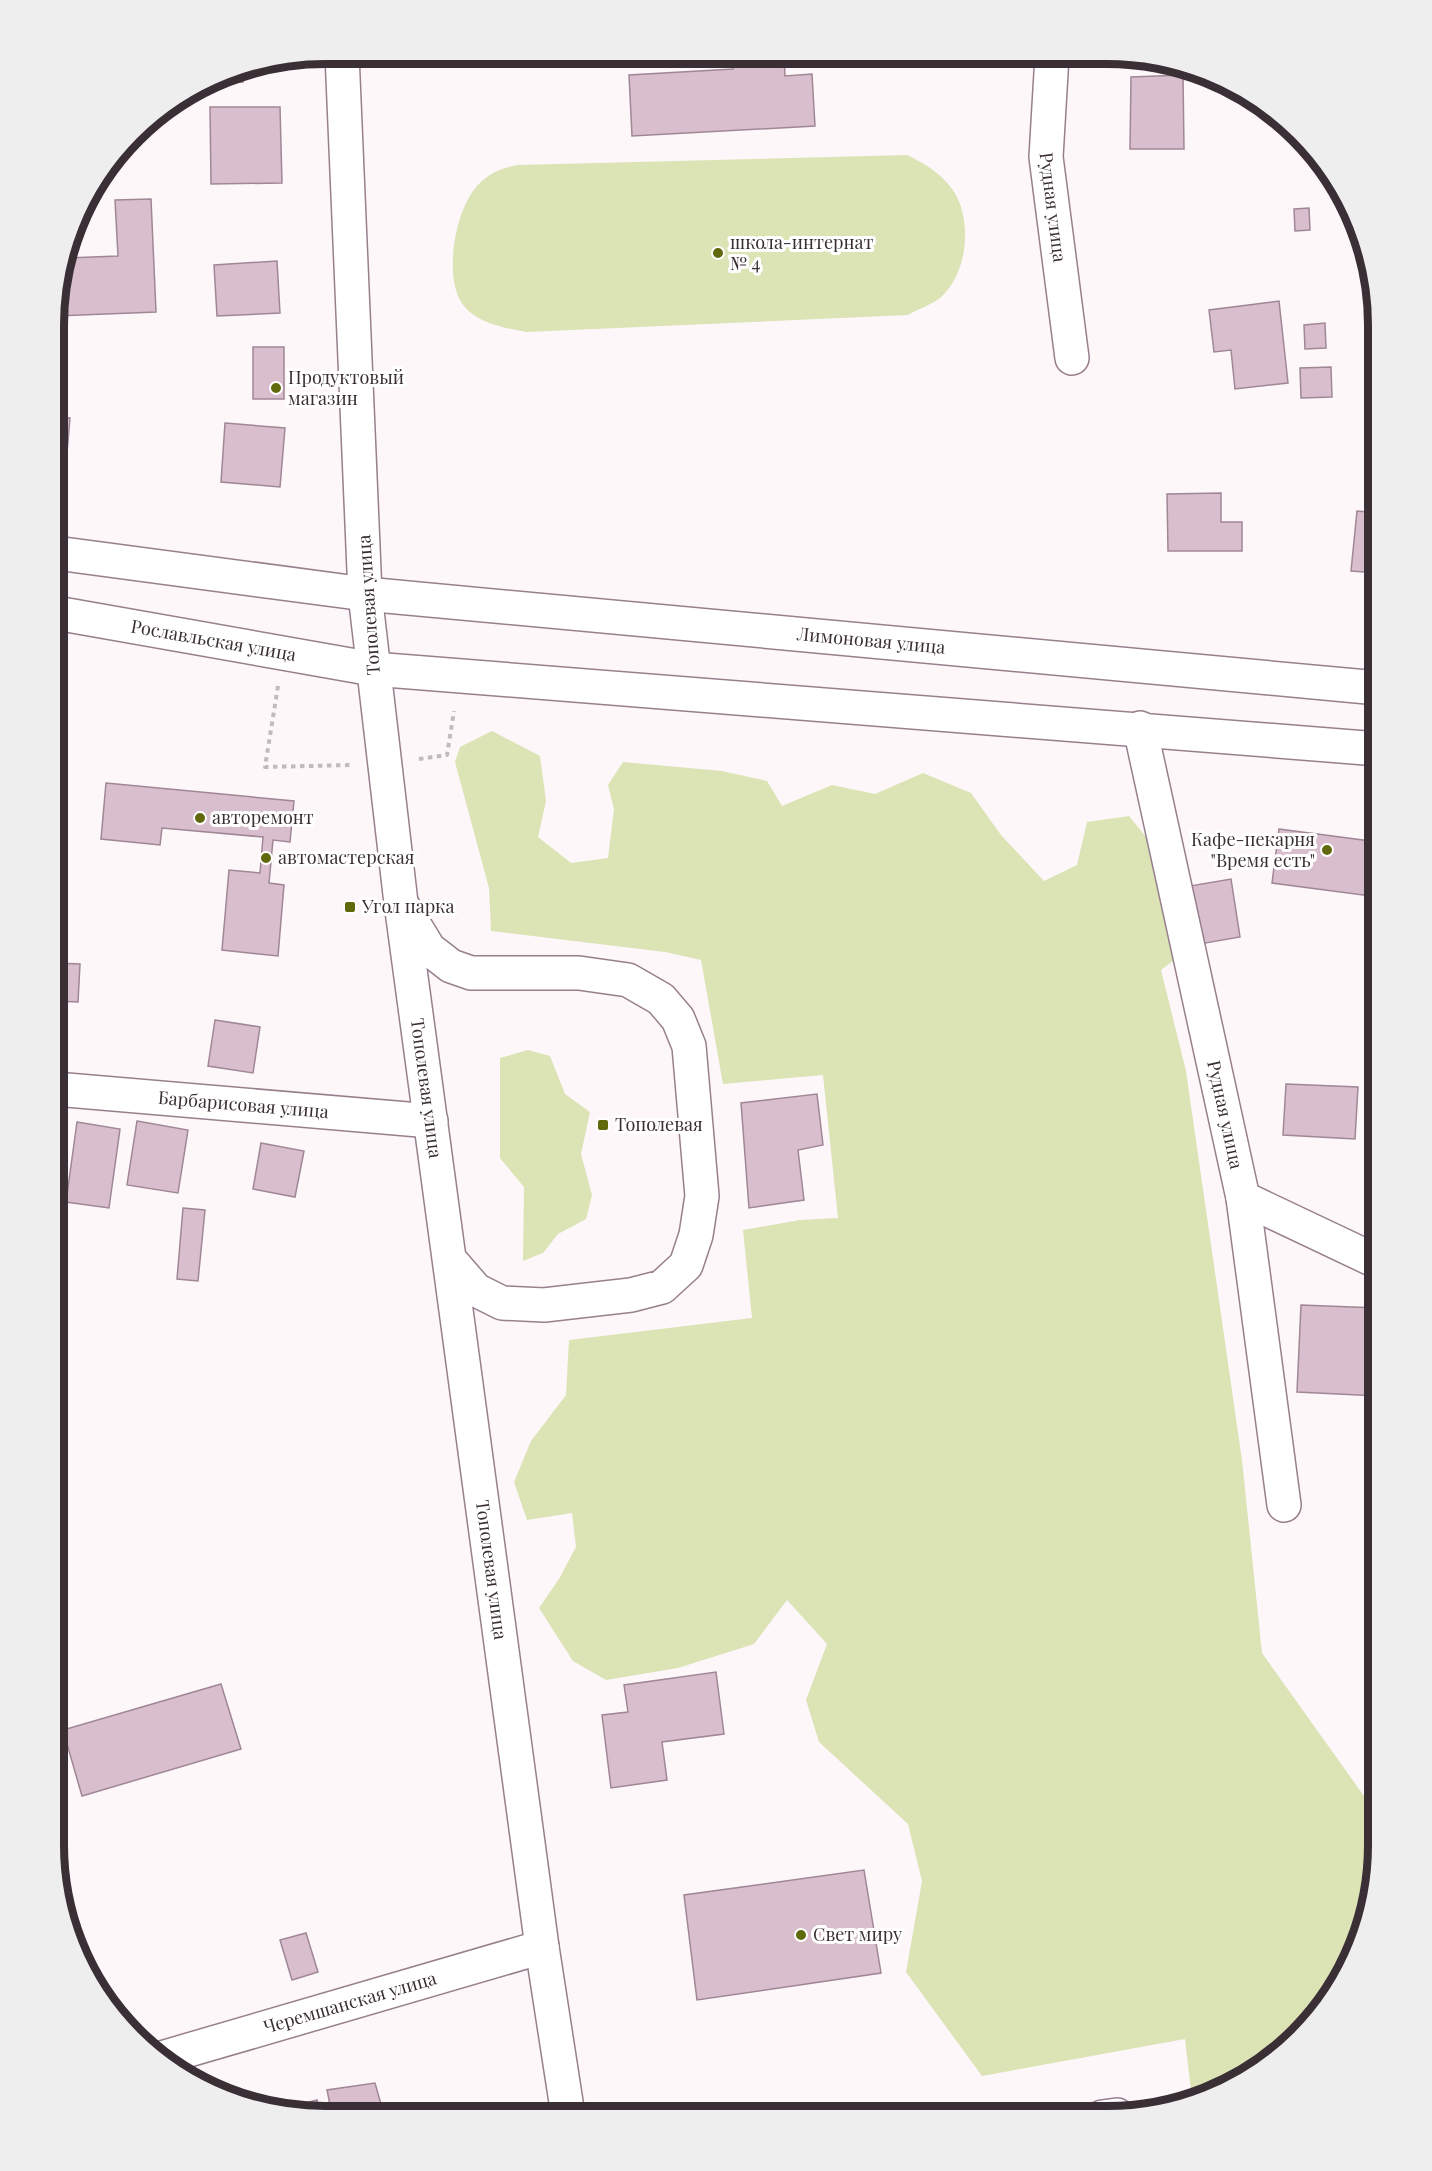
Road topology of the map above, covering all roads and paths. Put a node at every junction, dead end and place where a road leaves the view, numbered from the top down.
1 (342, 64) edge
2 (1052, 64) edge
3 (1072, 358) dead end
4 (64, 554) edge
5 (365, 594) junction
6 (64, 614) edge
7 (373, 669) junction
8 (1368, 687) edge
9 (1140, 728) junction
10 (1368, 747) edge
11 (401, 903) junction
12 (64, 1090) edge
13 (431, 1121) junction
14 (1243, 1198) junction
15 (1368, 1257) edge
16 (450, 1260) junction
17 (1284, 1506) dead end
18 (542, 1947) junction
19 (170, 2056) edge
20 (567, 2106) edge

1 - 5 main road, Тополевая улица
2 - 3 main road, Рудная улица
4 - 5 main road
5 - 7 main road, Тополевая улица
5 - 8 main road, Лимоновая улица
6 - 7 main road, Рославльская улица
7 - 9 main road
7 - 11 main road, Тополевая улица
9 - 10 main road
9 - 14 main road, Рудная улица
11 - 13 main road, Тополевая улица
11 - 16 main road
12 - 13 main road, Барбарисовая улица
13 - 16 main road, Тополевая улица
14 - 15 main road
14 - 17 main road, Рудная улица
16 - 18 main road, Тополевая улица
18 - 19 main road, Черемшанская улица
18 - 20 main road, Тополевая улица

